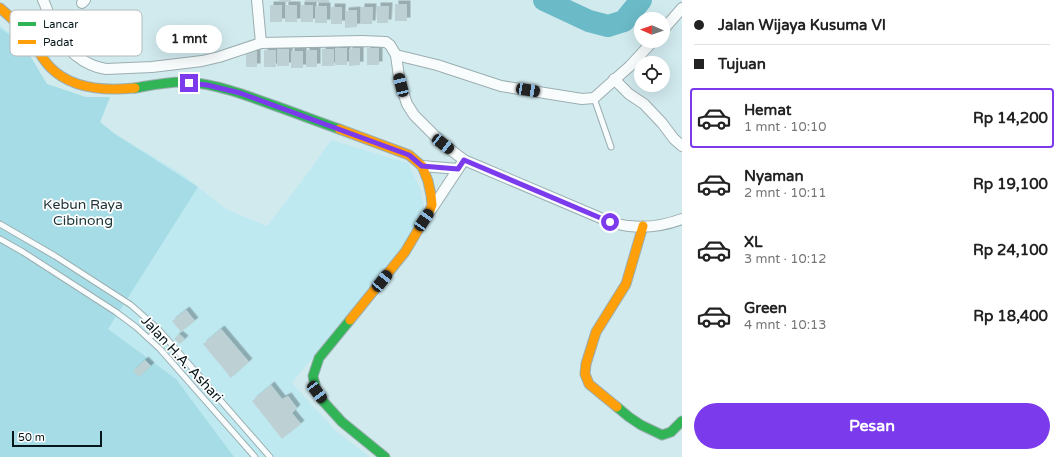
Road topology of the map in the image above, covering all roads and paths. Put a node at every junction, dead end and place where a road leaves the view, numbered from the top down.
1 (44, 0) edge
2 (257, 0) edge
3 (0, 8) edge
4 (682, 8) edge
5 (47, 10) edge
6 (10, 17) edge
7 (670, 22) edge
8 (261, 43) junction
9 (647, 48) edge
10 (396, 55) junction
11 (42, 56) edge
12 (78, 56) edge
13 (614, 80) junction
14 (594, 98) junction
15 (682, 146) edge
16 (611, 147) dead end
17 (461, 165) junction
18 (422, 166) junction
19 (430, 210) junction
20 (682, 219) edge
21 (0, 224) edge
22 (643, 226) junction
23 (0, 239) edge
24 (158, 329) junction
25 (149, 338) junction
26 (682, 421) edge
27 (255, 457) edge
28 (270, 457) edge
29 (385, 457) edge

1 - 5 street
2 - 8 street
3 - 6 street
4 - 7 street
8 - 10 street
8 - 12 street
9 - 13 street
10 - 14 street
10 - 17 street
11 - 18 street
13 - 14 street
13 - 15 street
14 - 16 lane
17 - 18 street
17 - 19 street
17 - 22 street
18 - 19 street
19 - 29 street
20 - 22 street
21 - 24 lane, Jalan H.A. Ashari
22 - 26 street
23 - 25 lane, Jalan H.A. Ashari
24 - 25 lane
24 - 28 lane, Jalan H.A. Ashari
25 - 27 lane, Jalan H.A. Ashari

